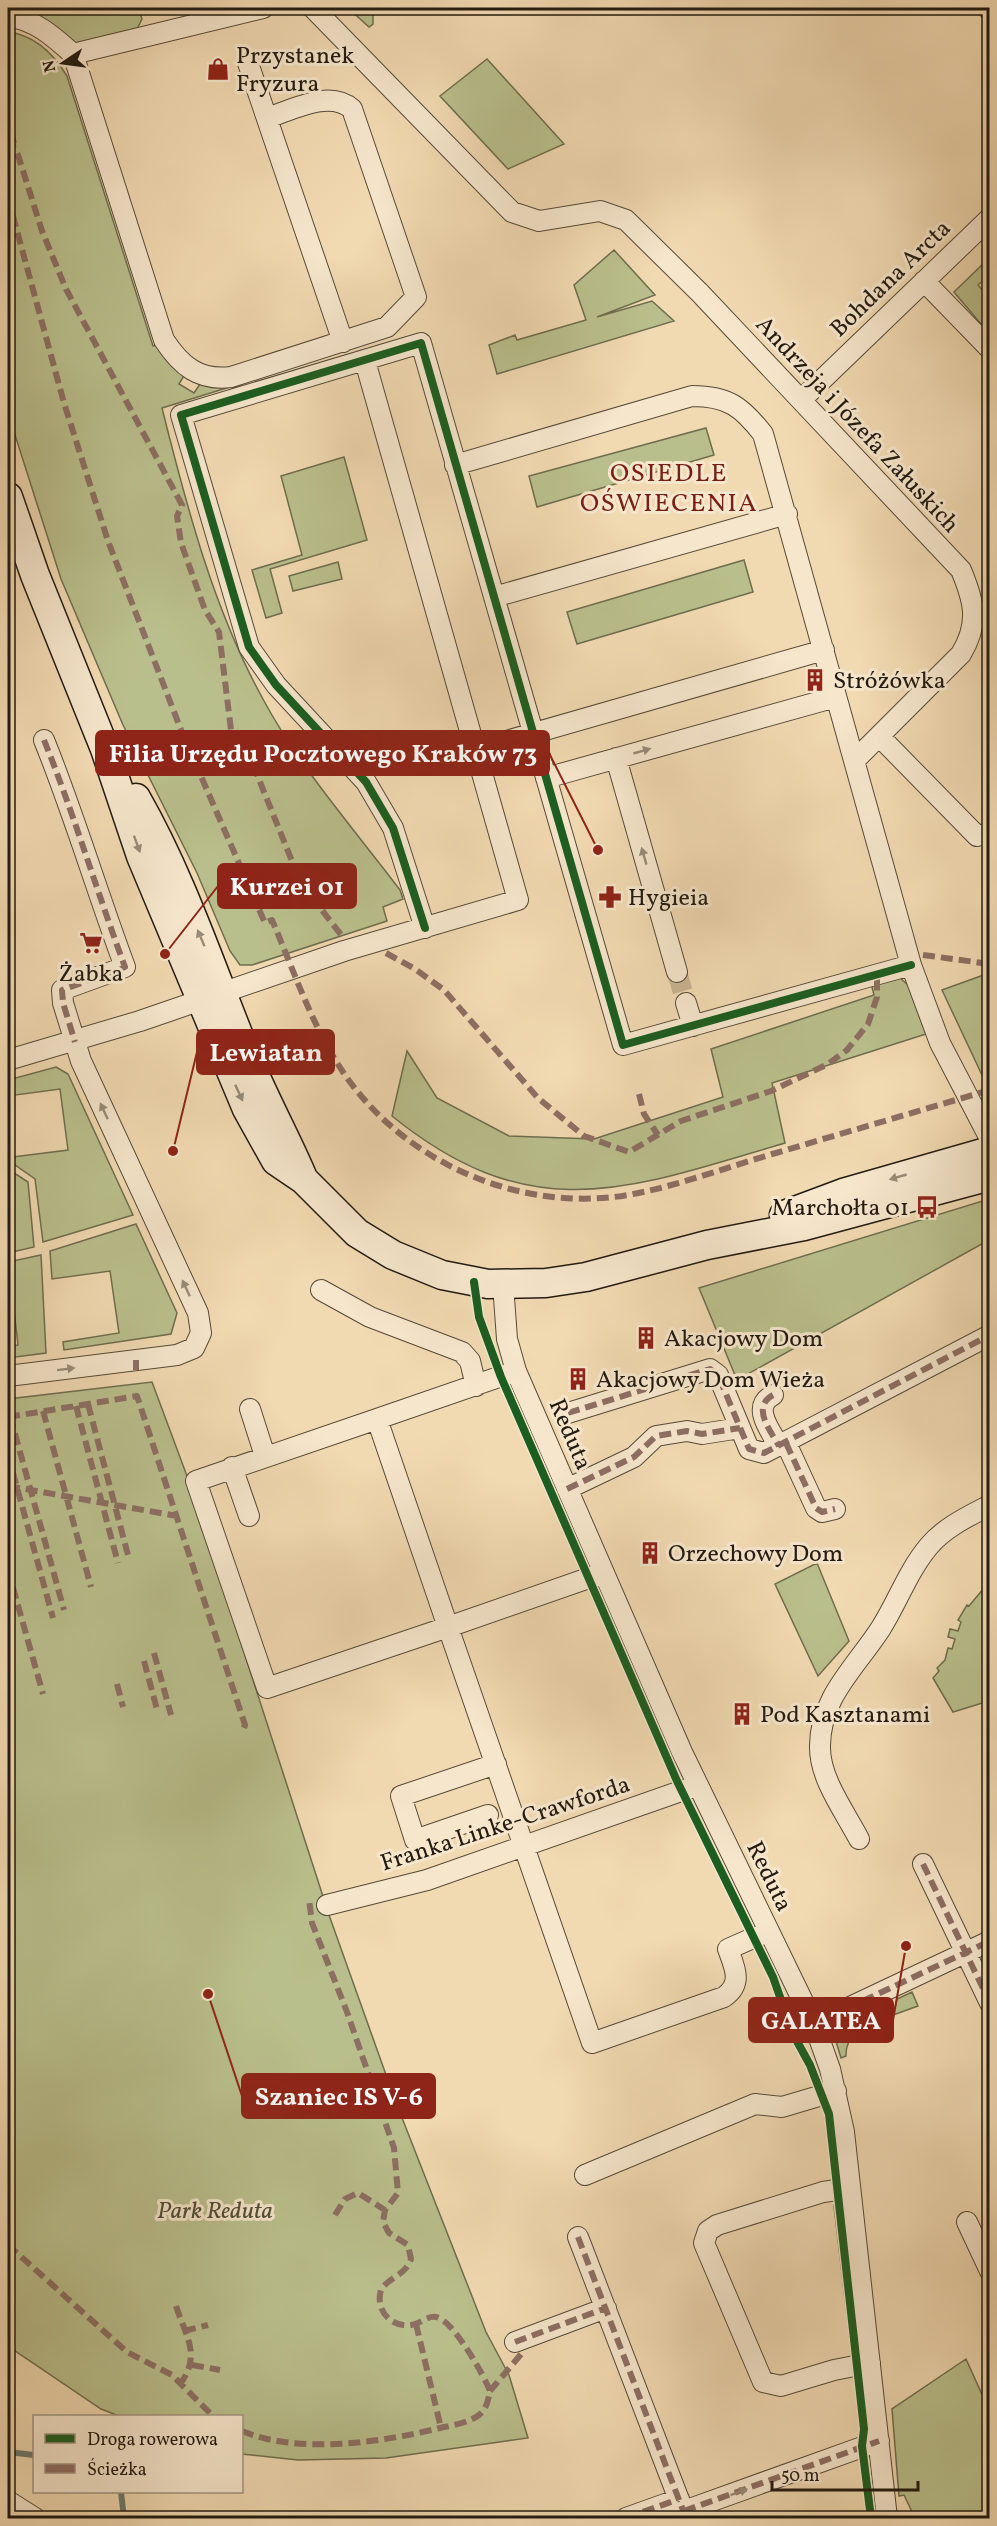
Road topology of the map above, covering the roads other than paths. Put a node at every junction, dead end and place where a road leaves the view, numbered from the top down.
1 (263, 8) edge
2 (313, 8) edge
3 (8, 16) edge
4 (73, 54) junction
5 (248, 63) dead end
6 (267, 118) junction
7 (990, 218) edge
8 (924, 281) junction
9 (343, 342) junction
10 (990, 349) edge
11 (365, 361) junction
12 (801, 400) junction
13 (455, 465) junction
14 (8, 497) edge
15 (787, 514) junction
16 (494, 597) junction
17 (824, 650) junction
18 (836, 697) junction
19 (533, 734) junction
20 (879, 736) junction
21 (44, 740) dead end
22 (476, 750) junction
23 (616, 758) junction
24 (855, 760) junction
25 (546, 778) junction
26 (990, 832) edge
27 (425, 928) junction
28 (911, 965) junction
29 (677, 972) tunnel mouth
30 (212, 996) junction
31 (686, 1003) tunnel mouth
32 (693, 1026) junction
33 (75, 1042) junction
34 (8, 1060) edge
35 (990, 1139) edge
36 (990, 1151) edge
37 (990, 1176) edge
38 (707, 1245) junction
39 (503, 1284) junction
40 (321, 1290) dead end
41 (990, 1335) edge
42 (516, 1371) junction
43 (8, 1376) edge
44 (476, 1386) junction
45 (773, 1395) dead end
46 (250, 1409) dead end
47 (568, 1413) dead end
48 (377, 1419) junction
49 (740, 1428) junction
50 (782, 1444) junction
51 (265, 1456) junction
52 (232, 1467) junction
53 (567, 1489) junction
54 (990, 1505) edge
55 (835, 1509) dead end
56 (249, 1516) dead end
57 (603, 1573) junction
58 (448, 1627) junction
59 (495, 1764) junction
60 (698, 1785) junction
61 (488, 1815) dead end
62 (859, 1839) dead end
63 (525, 1846) junction
64 (924, 1864) dead end
65 (327, 1905) dead end
66 (769, 1931) junction
67 (990, 1941) edge
68 (966, 1951) junction
69 (990, 2003) edge
70 (814, 2024) junction
71 (836, 2091) junction
72 (585, 2175) dead end
73 (850, 2188) junction
74 (967, 2222) dead end
75 (578, 2237) dead end
76 (990, 2271) edge
77 (606, 2308) junction
78 (514, 2342) dead end
79 (870, 2363) junction
80 (879, 2441) junction
81 (8, 2501) edge
82 (683, 2510) edge
83 (35, 2518) edge
84 (626, 2518) edge
85 (887, 2518) edge

1 - 4 street
2 - 12 street, Andrzeja i Józefa Załuskich
3 - 4 street
4 - 9 street
5 - 6 street
6 - 9 street
6 - 9 street
7 - 8 street, Bohdana Arcta
8 - 10 street
8 - 12 street, Bohdana Arcta
11 - 13 street
11 - 22 street
11 - 27 street
12 - 20 street, Andrzeja i Józefa Załuskich
13 - 15 street
13 - 16 street
14 - 30 street
15 - 16 street
15 - 17 street
16 - 19 street
17 - 18 street
17 - 19 street
23 -> 18 street
18 - 24 street
19 - 22 street
19 - 25 street
20 - 24 street, Andrzeja i Józefa Załuskich
20 - 26 street
21 - 33 street
22 - 27 street
23 - 25 street
29 -> 23 street
24 - 28 street
25 - 32 street
27 - 30 street
28 - 32 street
28 - 35 street
30 - 33 street
30 - 39 street
31 - 32 street
33 - 34 street
43 -> 33 street
36 -> 38 street
37 - 38 street
38 - 39 street
39 - 42 street, Reduta
40 - 44 street
41 - 50 street
42 - 44 street
42 - 53 street, Reduta
44 - 48 street
45 - 50 street
46 - 51 street
47 - 49 street
48 - 51 street
48 - 58 street
49 - 50 street
49 - 53 street
50 - 55 street
51 - 52 street
52 - 56 street
52 - 58 street
53 - 57 street, Reduta
54 - 62 street
57 - 58 street
57 - 60 street, Reduta
58 - 59 street
59 - 61 street
59 - 63 street
60 - 63 street, Franka Linke-Crawforda
60 - 66 street, Reduta
63 - 65 street, Franka Linke-Crawforda
63 - 66 street
64 - 68 street
66 - 70 street, Reduta
67 - 68 street
68 - 69 street
68 - 70 street
70 - 71 street, Reduta
71 - 72 street
71 - 73 street, Reduta
73 - 79 street, Reduta
73 - 79 street
74 - 76 street
75 - 77 street
77 - 78 street
77 - 82 street
79 - 80 street, Reduta
82 -> 80 street
80 - 85 street, Reduta
81 - 83 street
82 - 84 street

